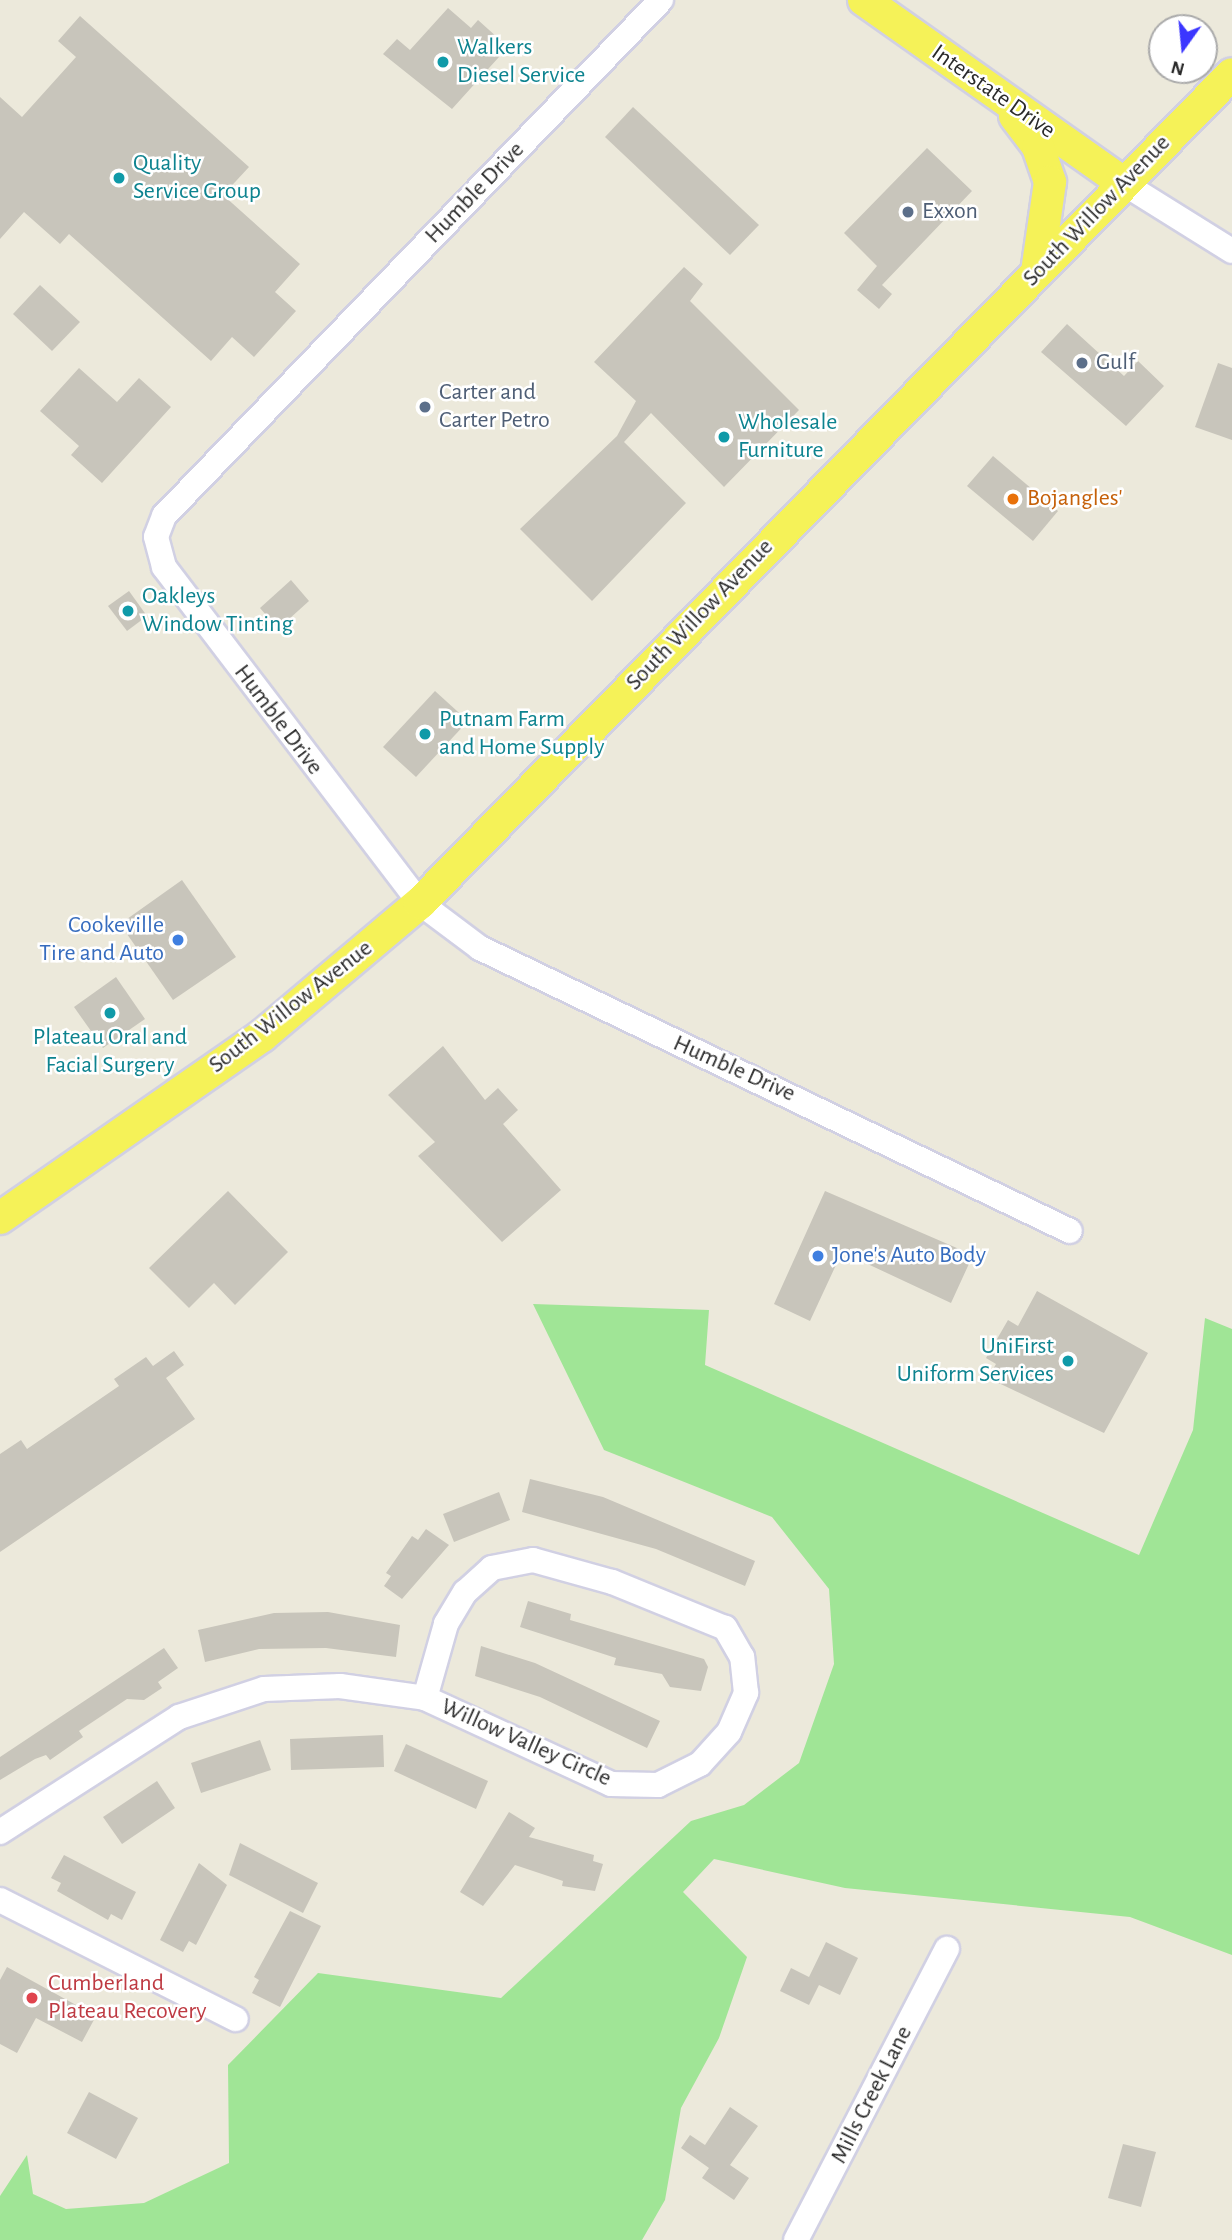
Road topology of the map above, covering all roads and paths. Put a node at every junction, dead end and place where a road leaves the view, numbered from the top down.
1 (661, 0) edge
2 (864, 0) edge
3 (1232, 74) edge
4 (1002, 99) junction
5 (1122, 183) junction
6 (1232, 251) edge
7 (1037, 272) junction
8 (420, 902) junction
9 (0, 1218) edge
10 (1070, 1231) dead end
11 (425, 1698) junction
12 (0, 1832) edge
13 (0, 1900) edge
14 (947, 1949) dead end
15 (236, 2019) dead end
16 (796, 2240) edge

1 - 8 street, Humble Drive
2 - 4 main road, Interstate Drive
3 - 5 main road, South Willow Avenue
4 - 5 main road, Interstate Drive
4 - 7 main road
5 - 6 street
5 - 7 main road, South Willow Avenue
7 - 8 main road, South Willow Avenue
8 - 9 main road, South Willow Avenue
8 - 10 street, Humble Drive
11 - 11 street, Willow Valley Circle
11 - 12 street, Willow Valley Circle
13 - 15 street
14 - 16 street, Mills Creek Lane

